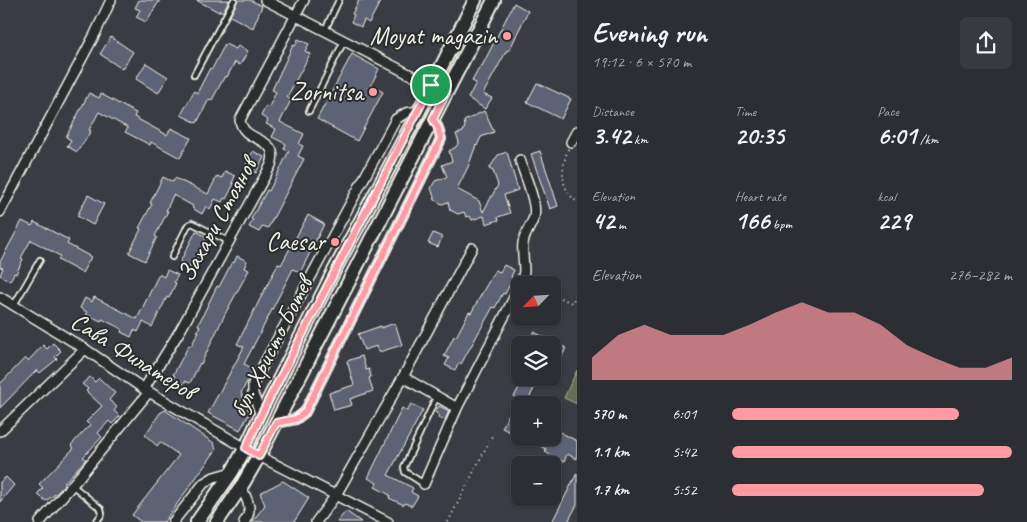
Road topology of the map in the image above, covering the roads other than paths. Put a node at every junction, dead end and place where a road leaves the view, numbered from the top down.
1 (111, 0) edge
2 (234, 0) edge
3 (265, 0) edge
4 (304, 0) edge
5 (339, 0) edge
6 (475, 0) edge
7 (494, 0) edge
8 (295, 16) junction
9 (324, 31) junction
10 (344, 41) junction
11 (194, 74) dead end
12 (431, 85) junction
13 (446, 93) junction
14 (309, 111) dead end
15 (419, 111) junction
16 (433, 119) junction
17 (577, 130) edge
18 (571, 142) road end
19 (520, 160) dead end
20 (0, 212) edge
21 (228, 240) junction
22 (472, 248) dead end
23 (172, 257) dead end
24 (40, 260) dead end
25 (524, 276) edge
26 (0, 297) edge
27 (511, 303) edge
28 (14, 306) junction
29 (85, 349) junction
30 (403, 377) junction
31 (146, 390) junction
32 (437, 396) junction
33 (457, 408) junction
34 (261, 415) junction
35 (276, 423) junction
36 (0, 431) edge
37 (246, 448) junction
38 (259, 456) junction
39 (232, 472) junction
40 (424, 484) joint
41 (72, 486) junction
42 (241, 487) junction
43 (336, 495) junction
44 (40, 522) edge
45 (96, 522) edge
46 (173, 522) edge
47 (196, 522) edge
48 (217, 522) edge
49 (244, 522) edge
50 (316, 522) edge
51 (388, 522) edge

1 - 20 street
2 - 11 lane
3 - 8 street
4 - 8 street, Захари Стоянов
5 - 9 lane
6 - 12 main road, бул. Христо Ботев
7 - 13 main road, бул. Христо Ботев
8 - 9 street
8 - 21 street, Захари Стоянов
9 - 10 street
10 - 12 street
10 - 14 lane
12 - 13 street
12 - 15 main road, бул. Христо Ботев
13 - 16 main road, бул. Христо Ботев
15 - 34 main road, бул. Христо Ботев
15 - 34 street
16 - 35 main road, бул. Христо Ботев
16 - 35 street
17 - 18 street
19 - 25 street
21 - 23 lane
21 - 31 street, Захари Стоянов
22 - 30 street
24 - 28 lane
26 - 28 street, Сава Филатеров
27 - 33 street
28 - 29 street, Сава Филатеров
29 - 31 street, Сава Филатеров
29 - 36 street
30 - 32 street
30 - 43 street
31 - 37 street, Сава Филатеров
31 - 41 street, Захари Стоянов
32 - 33 street
32 - 40 lane
33 - 40 street
34 - 37 main road, бул. Христо Ботев
35 - 38 main road, бул. Христо Ботев
37 - 38 street, Сава Филатеров
37 - 39 main road, бул. Христо Ботев
38 - 42 main road, бул. Христо Ботев
38 - 43 street, Сава Филатеров
39 - 46 street
39 - 47 main road, бул. Христо Ботев
41 - 44 street, Захари Стоянов
41 - 45 lane
42 - 48 main road, бул. Христо Ботев
42 - 49 street
43 - 50 street
43 - 51 street, Сава Филатеров

